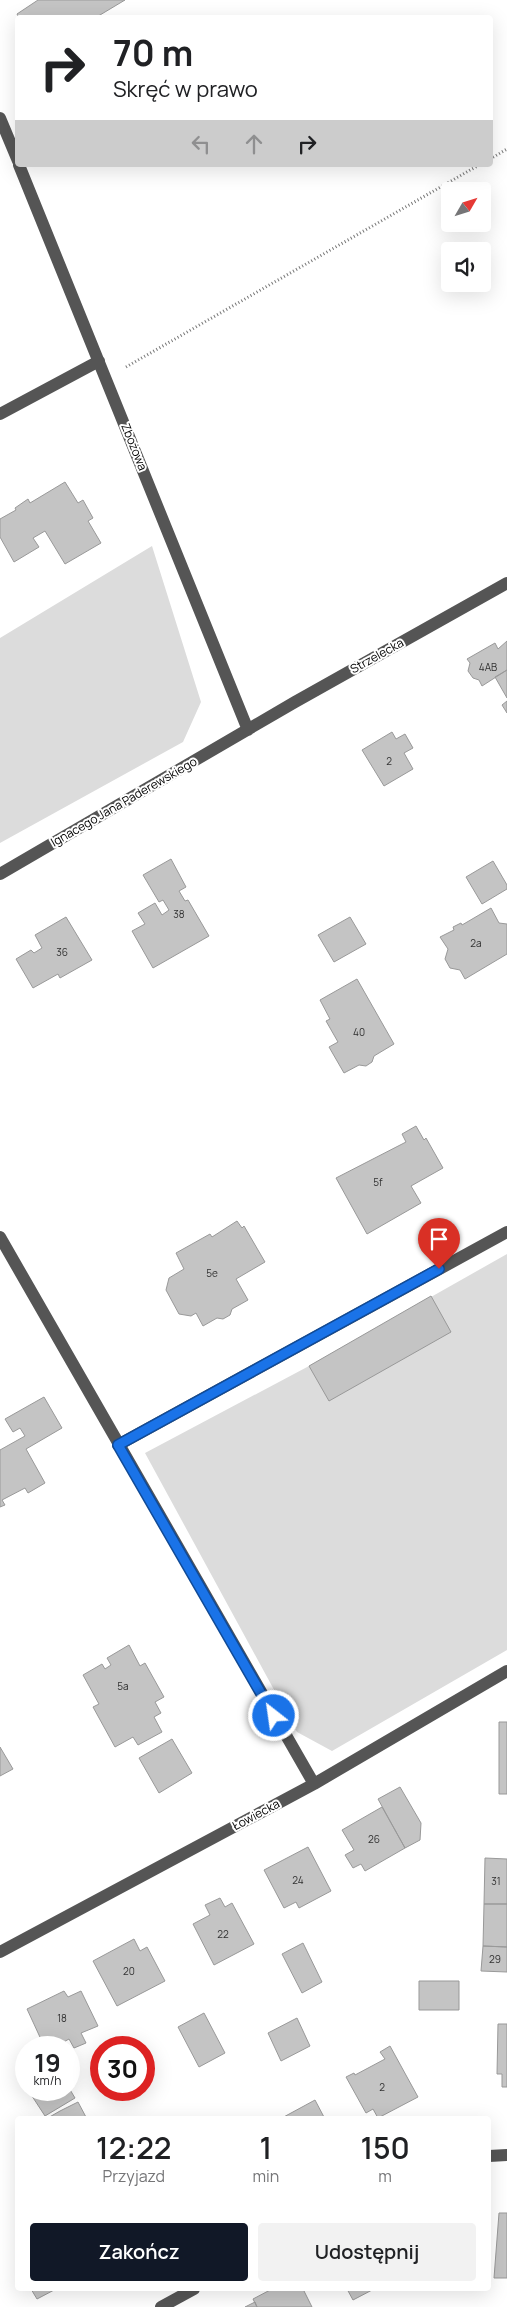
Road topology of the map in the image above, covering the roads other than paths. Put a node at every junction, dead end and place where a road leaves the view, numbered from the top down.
1 (0, 118) edge
2 (15, 154) edge
3 (20, 167) edge
4 (99, 361) junction
5 (0, 414) edge
6 (507, 583) edge
7 (248, 730) junction
8 (0, 874) edge
9 (507, 1232) edge
10 (0, 1237) edge
11 (118, 1445) junction
12 (507, 1671) edge
13 (314, 1784) junction
14 (0, 1952) edge
15 (507, 2155) edge
16 (491, 2156) edge
17 (190, 2291) edge
18 (161, 2307) edge

1 - 2 street
3 - 4 street, Zbożowa
4 - 5 street
4 - 7 street, Zbożowa
6 - 7 street, Strzelecka
7 - 8 street, Ignacego Jana Paderewskiego
9 - 11 street
10 - 11 street
11 - 13 street
12 - 13 street, Łowiecka
13 - 14 street, Łowiecka
15 - 16 street
17 - 18 street

